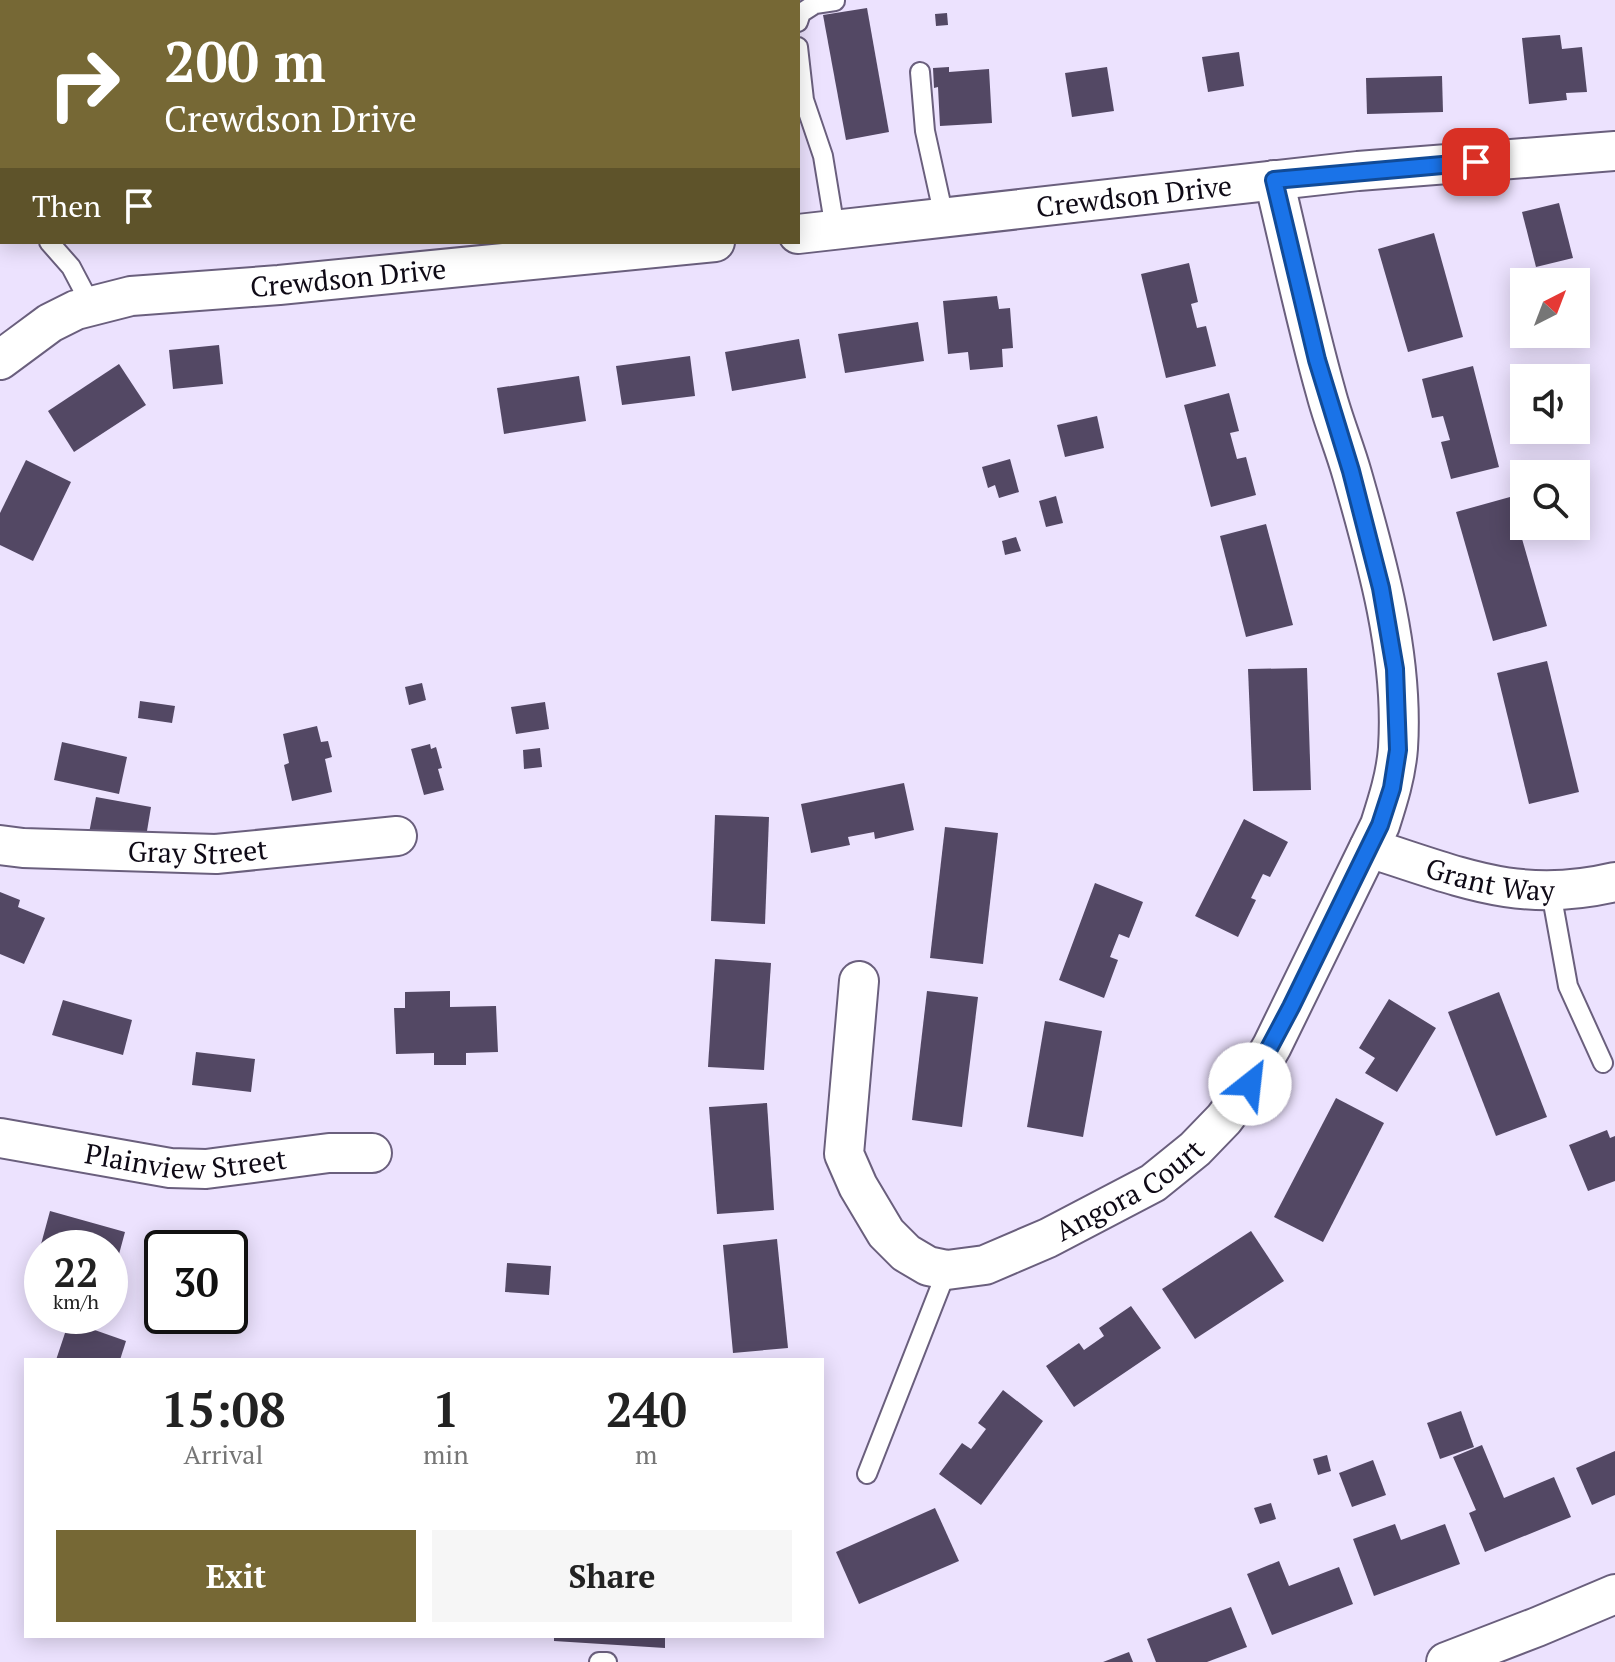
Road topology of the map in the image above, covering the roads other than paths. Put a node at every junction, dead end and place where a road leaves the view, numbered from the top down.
1 (835, 1) edge
2 (800, 16) edge
3 (800, 65) edge
4 (920, 72) dead end
5 (1615, 151) edge
6 (1274, 180) junction
7 (944, 217) junction
8 (835, 229) junction
9 (800, 234) edge
10 (51, 244) edge
11 (695, 244) edge
12 (91, 305) junction
13 (0, 360) edge
14 (397, 836) dead end
15 (0, 845) edge
16 (1369, 848) junction
17 (1615, 882) edge
18 (1551, 892) junction
19 (859, 981) dead end
20 (1603, 1063) dead end
21 (0, 1138) edge
22 (372, 1153) dead end
23 (947, 1270) junction
24 (867, 1474) dead end
25 (1615, 1594) edge
26 (599, 1662) edge
27 (607, 1662) edge
28 (1446, 1662) edge

1 - 2 lane
3 - 8 lane
4 - 7 lane
5 - 6 street, Crewdson Drive
6 - 7 street, Crewdson Drive
6 - 16 street, Angora Court
7 - 8 street, Crewdson Drive
8 - 9 street, Crewdson Drive
10 - 12 lane
11 - 12 street, Crewdson Drive
12 - 13 street, Crewdson Drive
14 - 15 street, Gray Street
16 - 18 street, Grant Way
16 - 23 street, Angora Court
17 - 18 street, Grant Way
18 - 20 lane
19 - 23 street, Angora Court
21 - 22 street, Plainview Street
23 - 24 lane
25 - 28 street
26 - 27 lane

